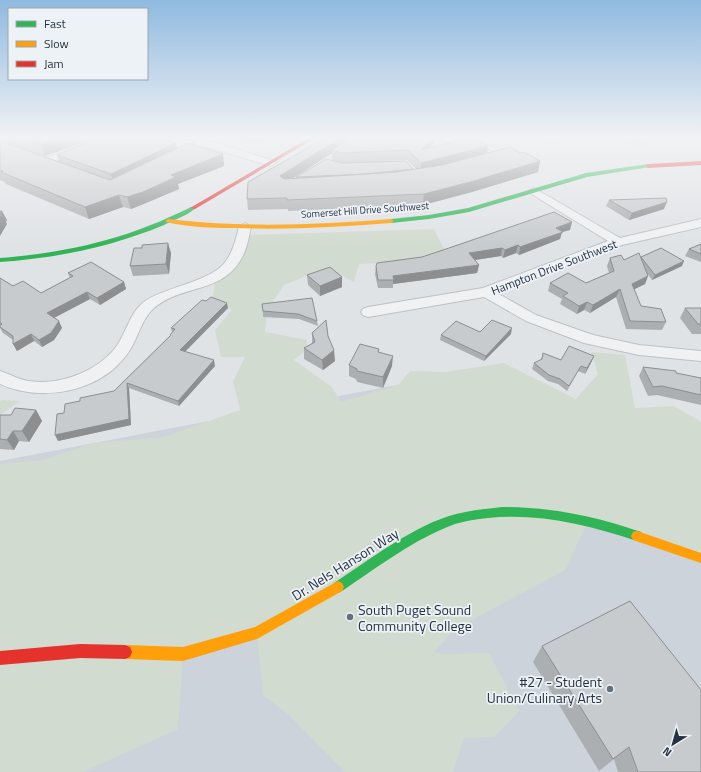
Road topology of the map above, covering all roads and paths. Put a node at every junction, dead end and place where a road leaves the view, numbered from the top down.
1 (252, 174) edge
2 (595, 174) edge
3 (534, 191) junction
4 (206, 200) junction
5 (168, 221) junction
6 (701, 223) edge
7 (238, 227) junction
8 (618, 242) junction
9 (0, 260) edge
10 (486, 292) junction
11 (368, 312) dead end
12 (701, 356) edge
13 (0, 377) edge
14 (701, 558) edge
15 (0, 658) edge

1 - 4 street
2 - 3 street, Somerset Hill Drive Southwest
3 - 7 street, Somerset Hill Drive Southwest
3 - 8 street
4 - 5 street
4 - 7 street
5 - 7 street, Somerset Hill Drive Southwest
5 - 9 street
6 - 8 street, Hampton Drive Southwest
7 - 13 street
8 - 10 street, Hampton Drive Southwest
10 - 11 street
10 - 12 street, Hampton Drive Southwest
14 - 15 street, Dr. Nels Hanson Way

